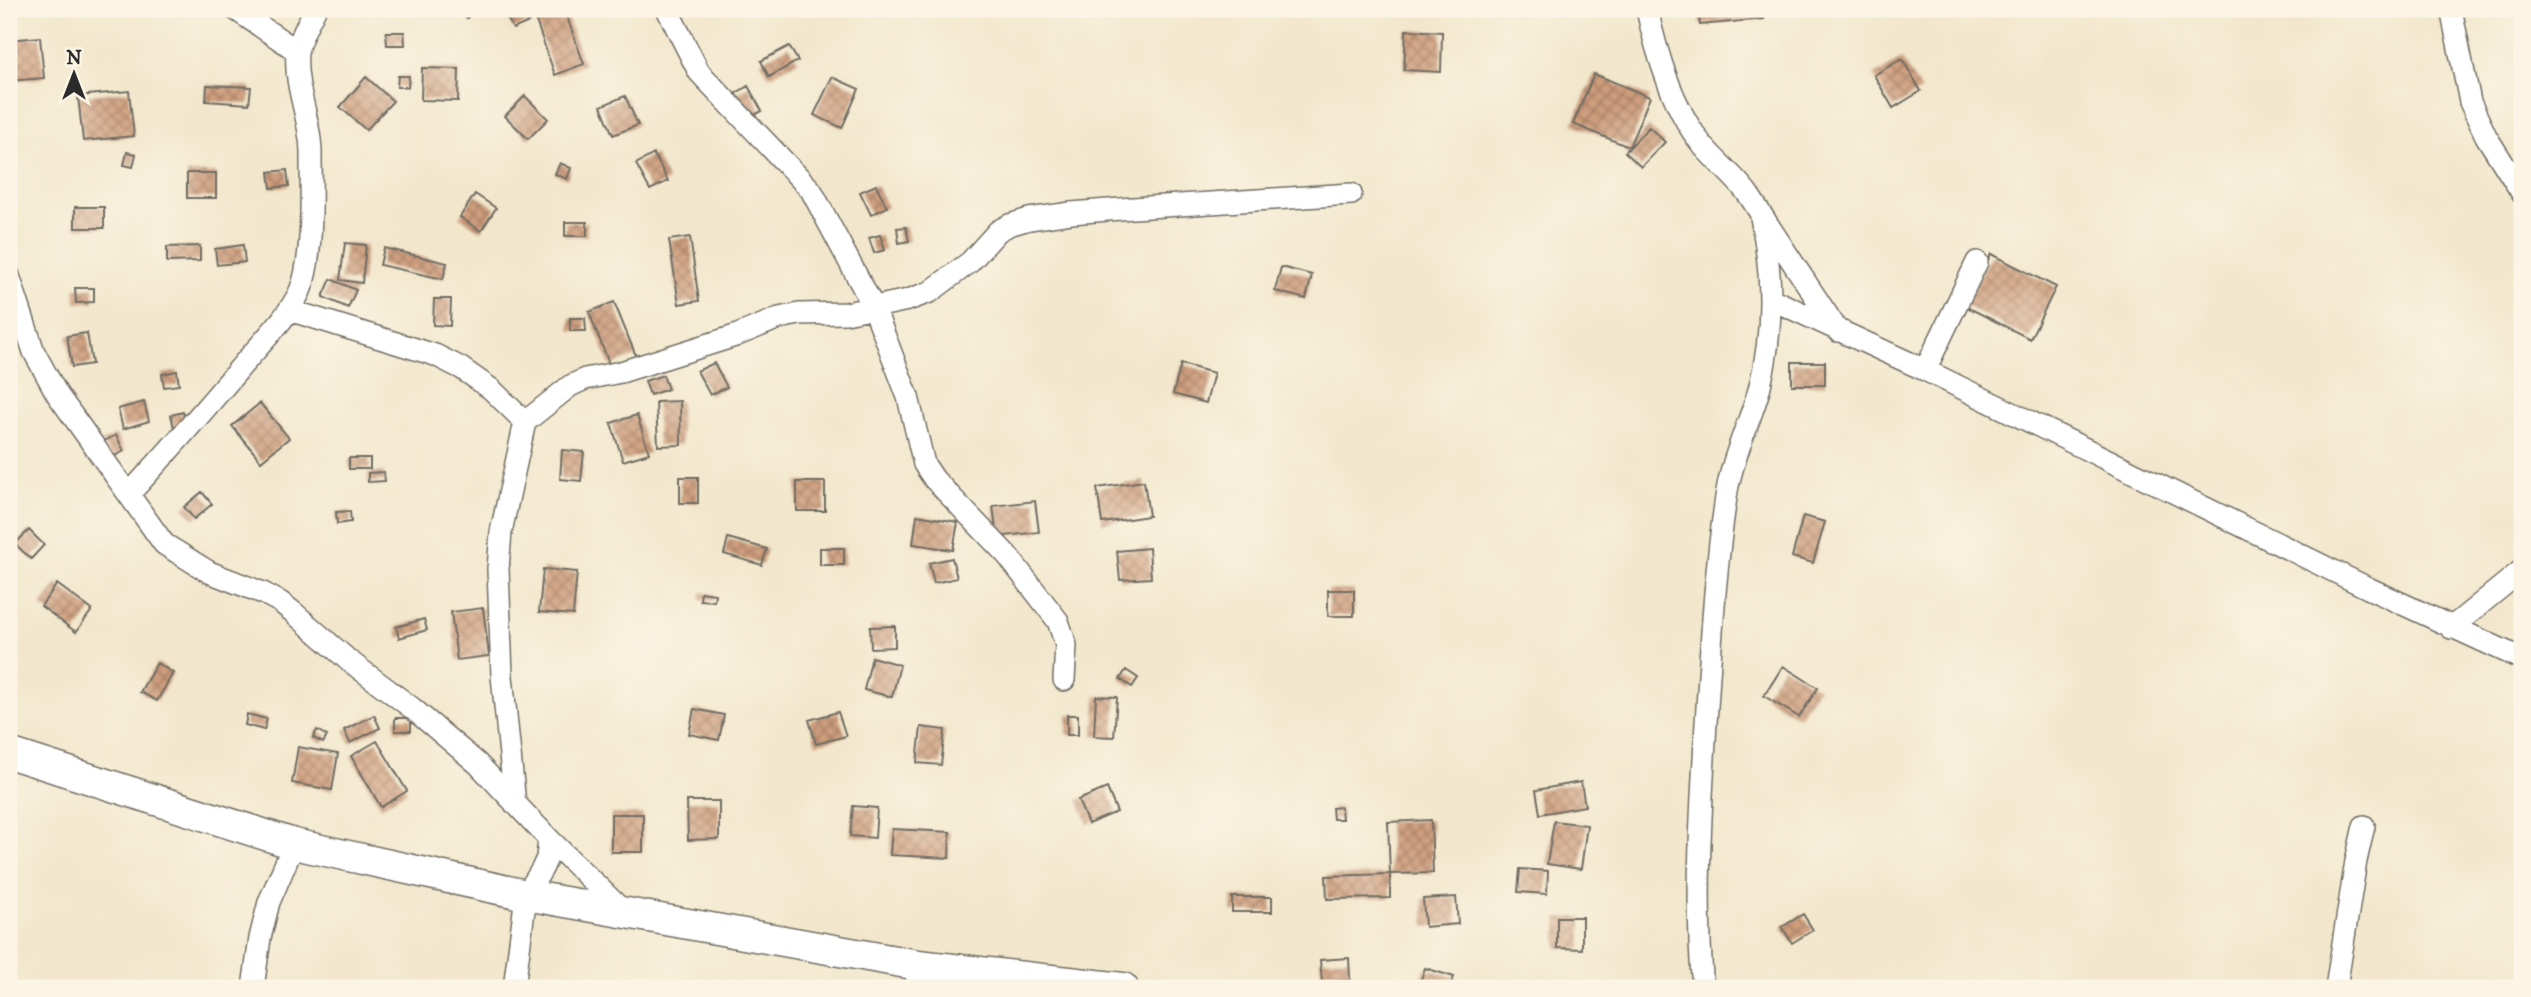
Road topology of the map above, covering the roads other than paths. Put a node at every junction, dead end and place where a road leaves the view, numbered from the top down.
1 (235, 9) edge
2 (315, 9) edge
3 (667, 9) edge
4 (1647, 9) edge
5 (2451, 9) edge
6 (297, 51) junction
7 (2522, 193) edge
8 (1351, 194) dead end
9 (1761, 217) junction
10 (1977, 262) dead end
11 (9, 276) edge
12 (1771, 299) junction
13 (874, 308) junction
14 (289, 310) junction
15 (1840, 332) junction
16 (1925, 370) junction
17 (525, 422) junction
18 (129, 494) junction
19 (2522, 570) edge
20 (2451, 628) junction
21 (2522, 659) edge
22 (1064, 680) dead end
23 (9, 753) edge
24 (515, 804) junction
25 (2364, 826) dead end
26 (549, 839) junction
27 (294, 844) junction
28 (526, 895) junction
29 (623, 911) junction
30 (917, 976) edge
31 (253, 988) edge
32 (514, 988) edge
33 (1124, 988) edge
34 (1703, 988) edge
35 (2336, 988) edge

1 - 6 street
2 - 6 street
3 - 13 street
4 - 9 street
5 - 7 street
6 - 14 street
8 - 13 street
9 - 12 street
9 - 15 street
10 - 16 street
11 - 18 street
12 - 15 street
12 - 34 street
13 - 17 street
13 - 22 street
14 - 17 street
14 - 18 street
15 - 16 street
16 - 20 street
17 - 24 street
18 - 24 street
19 - 20 street
20 - 21 street
23 - 27 street
24 - 26 street
25 - 35 street
26 - 28 street
26 - 29 street
27 - 28 street
27 - 31 street
28 - 29 street
28 - 32 street
29 - 30 street
30 - 33 street

